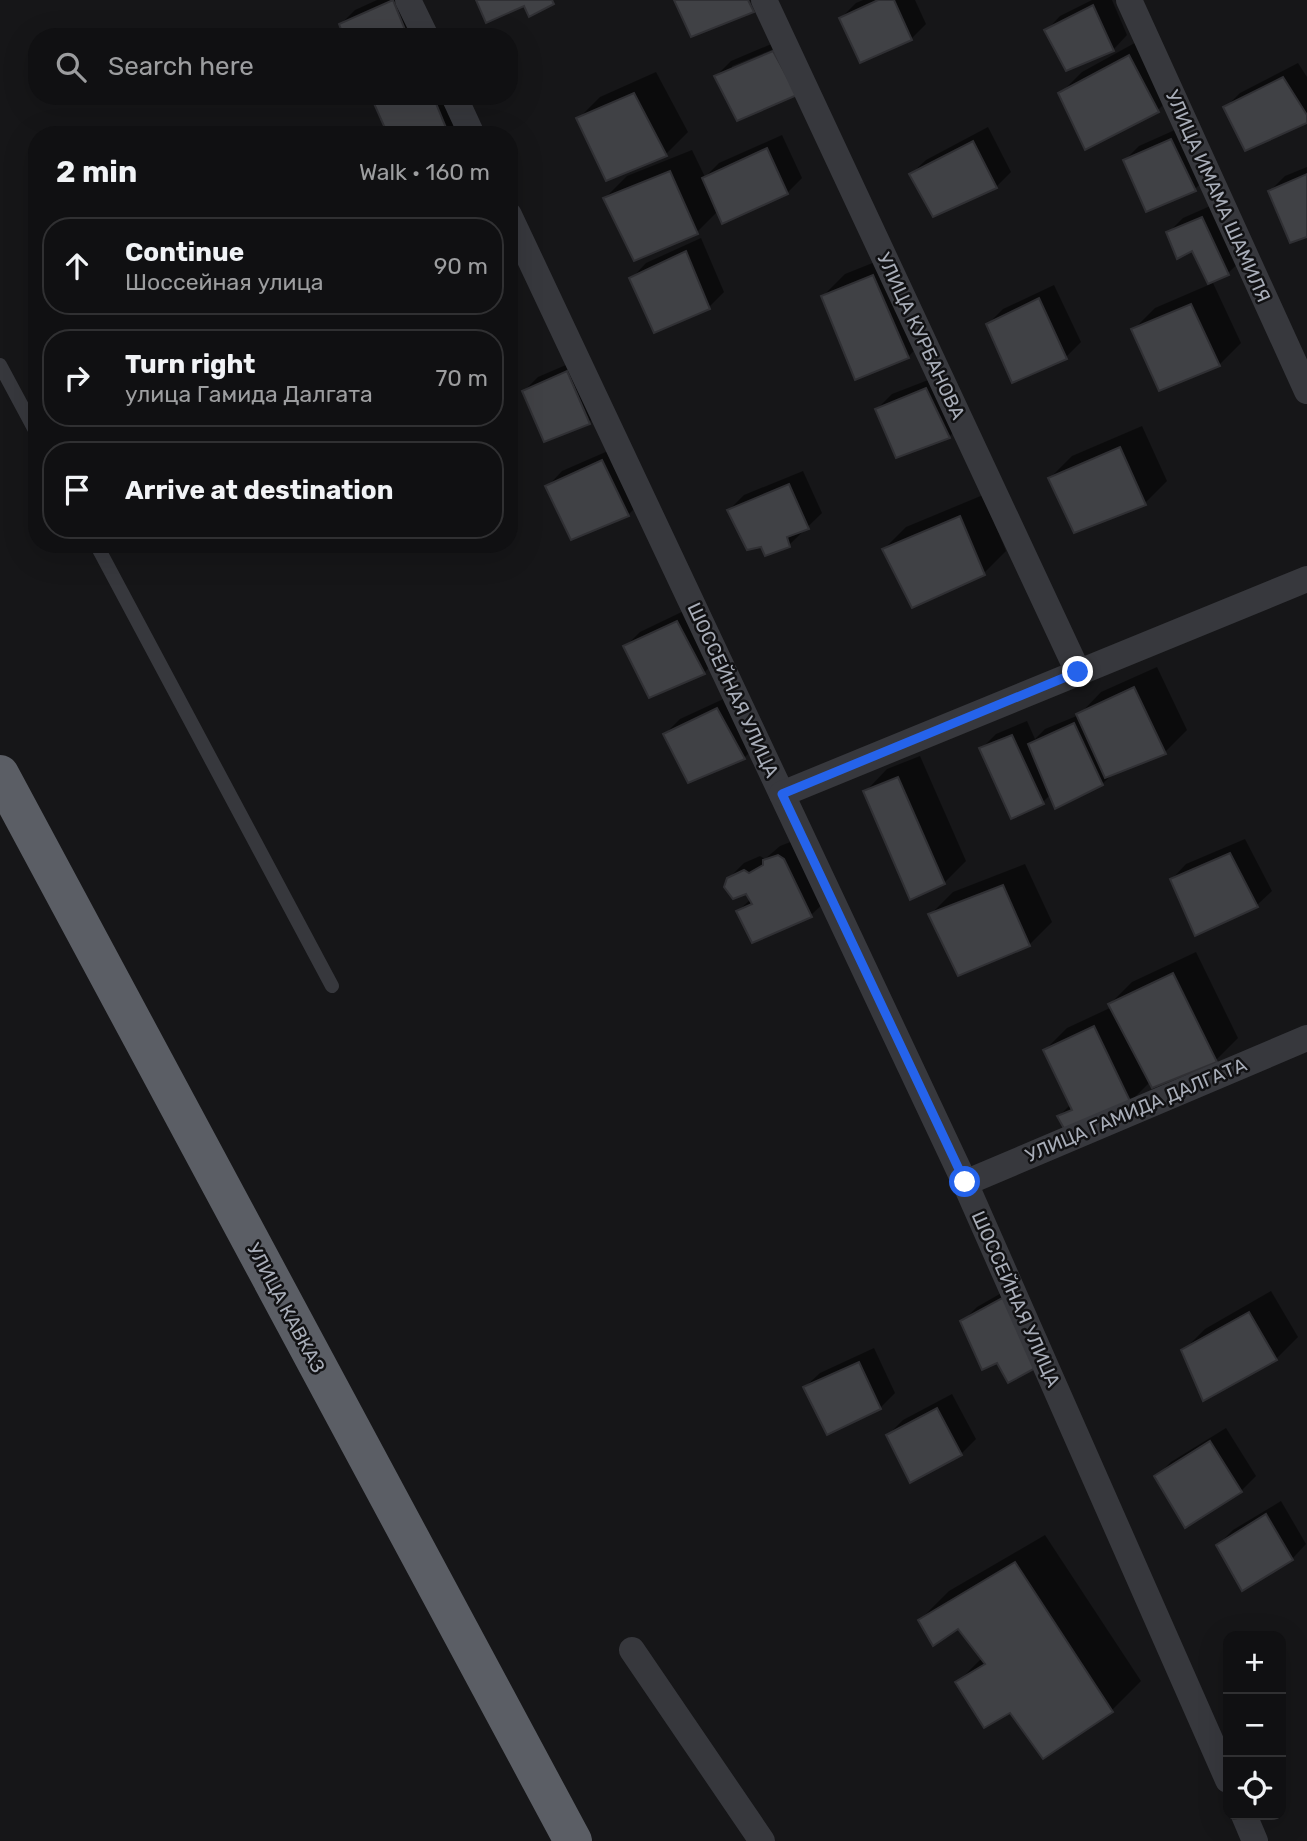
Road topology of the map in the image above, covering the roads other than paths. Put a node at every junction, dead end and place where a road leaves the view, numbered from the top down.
1 (408, 0) edge
2 (764, 0) edge
3 (1129, 0) edge
4 (422, 28) edge
5 (458, 105) edge
6 (468, 126) edge
7 (518, 234) edge
8 (0, 365) edge
9 (1307, 391) edge
10 (28, 417) edge
11 (101, 553) edge
12 (1307, 579) edge
13 (1078, 672) junction
14 (0, 774) edge
15 (782, 794) junction
16 (332, 986) dead end
17 (1307, 1038) edge
18 (965, 1182) junction
19 (632, 1650) dead end
20 (1223, 1769) edge
21 (1246, 1820) edge
22 (573, 1841) edge
23 (762, 1841) edge
24 (1255, 1841) edge

1 - 4 street
2 - 13 street, УЛИЦА КУРБАНОВА
3 - 9 street, УЛИЦА ИМАМА ШАМИЛЯ
5 - 6 street
7 - 15 street, ШОССЕЙНАЯ УЛИЦА
8 - 10 lane
11 - 16 lane
12 - 13 street
13 - 15 street
14 - 22 highway, УЛИЦА КАВКАЗ
15 - 18 street, ШОССЕЙНАЯ УЛИЦА
17 - 18 street, УЛИЦА ГАМИДА ДАЛГАТА
18 - 20 street, ШОССЕЙНАЯ УЛИЦА
19 - 23 street
21 - 24 street

